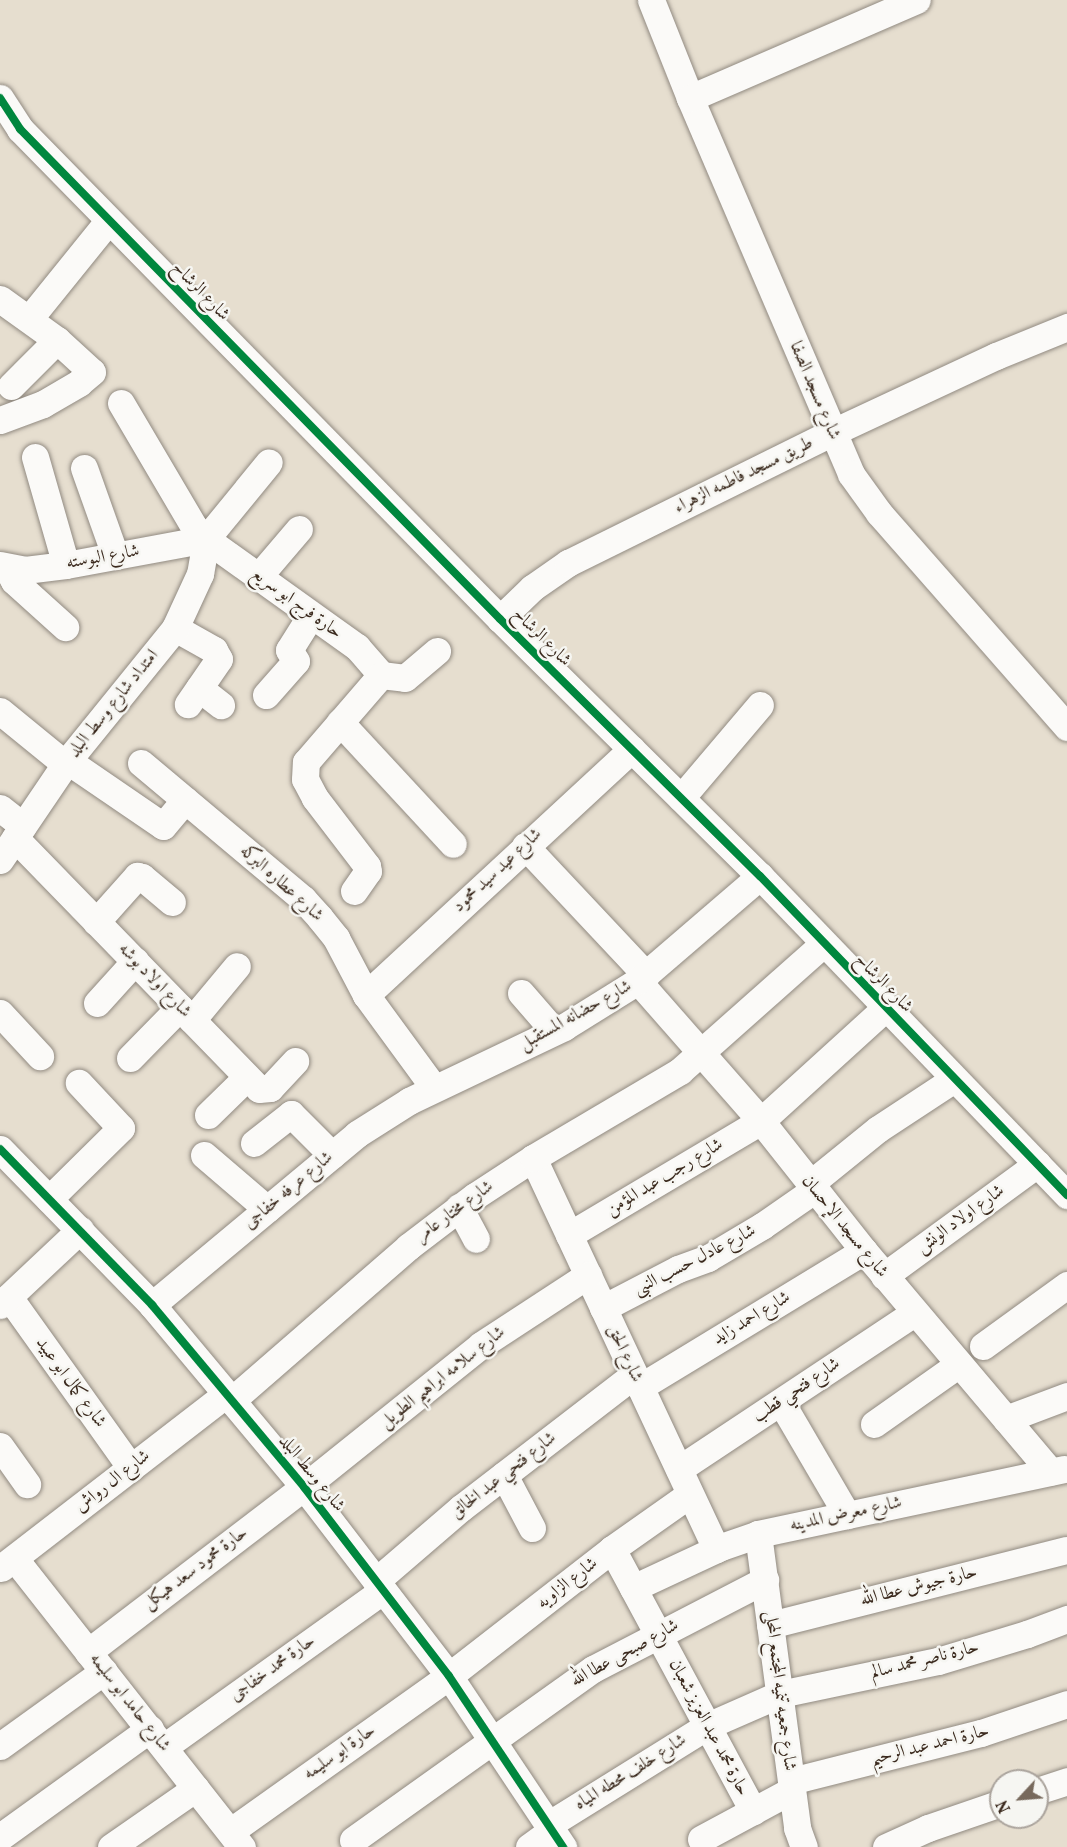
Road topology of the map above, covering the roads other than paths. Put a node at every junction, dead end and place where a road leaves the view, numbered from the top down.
1 (632, 0) edge
2 (651, 0) edge
3 (917, 0) edge
4 (690, 98) junction
5 (4, 118) edge
6 (109, 220) junction
7 (0, 299) edge
8 (29, 319) junction
9 (1067, 327) edge
10 (57, 340) junction
11 (11, 386) dead end
12 (121, 403) dead end
13 (0, 420) edge
14 (825, 436) junction
15 (35, 457) dead end
16 (269, 462) dead end
17 (43, 489) junction
18 (299, 529) dead end
19 (206, 538) junction
20 (116, 555) junction
21 (66, 565) junction
22 (3, 566) edge
23 (258, 577) junction
24 (311, 615) junction
25 (500, 619) junction
26 (65, 627) dead end
27 (175, 628) junction
28 (437, 651) dead end
29 (381, 675) junction
30 (266, 695) dead end
31 (221, 705) dead end
32 (760, 705) dead end
33 (0, 711) edge
34 (340, 722) junction
35 (1067, 727) edge
36 (632, 748) junction
37 (67, 762) junction
38 (141, 763) dead end
39 (681, 798) junction
40 (185, 800) junction
41 (0, 808) edge
42 (19, 832) junction
43 (453, 844) dead end
44 (525, 846) junction
45 (0, 860) edge
46 (760, 876) junction
47 (354, 891) dead end
48 (172, 903) dead end
49 (96, 922) junction
50 (823, 944) junction
51 (135, 961) junction
52 (237, 966) dead end
53 (642, 978) junction
54 (521, 993) dead end
55 (366, 995) junction
56 (97, 1003) dead end
57 (885, 1008) junction
58 (0, 1013) edge
59 (186, 1014) junction
60 (554, 1031) junction
61 (701, 1054) junction
62 (40, 1056) dead end
63 (130, 1058) dead end
64 (295, 1061) dead end
65 (247, 1077) junction
66 (954, 1079) junction
67 (79, 1083) dead end
68 (434, 1088) junction
69 (208, 1115) dead end
70 (761, 1121) junction
71 (254, 1143) dead end
72 (0, 1149) edge
73 (204, 1155) dead end
74 (332, 1155) junction
75 (533, 1158) junction
76 (1037, 1164) junction
77 (812, 1187) junction
78 (1067, 1194) edge
79 (49, 1199) junction
80 (459, 1208) junction
81 (267, 1209) junction
82 (80, 1230) junction
83 (569, 1235) junction
84 (476, 1239) dead end
85 (864, 1251) junction
86 (588, 1275) junction
87 (884, 1276) junction
88 (1067, 1285) edge
89 (4, 1301) edge
90 (152, 1305) junction
91 (603, 1308) junction
92 (915, 1312) junction
93 (983, 1346) dead end
94 (959, 1364) junction
95 (637, 1381) junction
96 (1067, 1396) edge
97 (228, 1398) junction
98 (782, 1402) junction
99 (1006, 1419) junction
100 (874, 1424) dead end
101 (0, 1446) edge
102 (131, 1468) junction
103 (679, 1469) junction
104 (1059, 1470) edge
105 (504, 1475) junction
106 (27, 1484) dead end
107 (304, 1487) junction
108 (690, 1494) junction
109 (847, 1515) junction
110 (532, 1528) dead end
111 (758, 1534) junction
112 (612, 1549) junction
113 (716, 1549) junction
114 (1067, 1550) edge
115 (7, 1564) edge
116 (765, 1580) junction
117 (379, 1586) junction
118 (633, 1588) junction
119 (1067, 1619) edge
120 (770, 1625) junction
121 (658, 1634) junction
122 (96, 1662) junction
123 (449, 1676) junction
124 (780, 1694) junction
125 (1067, 1704) edge
126 (707, 1726) junction
127 (157, 1738) junction
128 (492, 1741) junction
129 (1, 1742) edge
130 (1067, 1781) edge
131 (791, 1785) junction
132 (1049, 1787) edge
133 (196, 1788) junction
134 (989, 1807) edge
135 (753, 1811) junction
136 (555, 1834) edge
137 (0, 1837) edge
138 (237, 1839) edge
139 (701, 1839) dead end
140 (353, 1840) dead end
141 (111, 1847) edge
142 (529, 1847) edge
143 (804, 1847) edge
144 (886, 1847) edge

1 - 14 street, شارع مسجد الصفا
2 - 4 street, شارع مسجد الصفا
3 - 4 street
4 - 14 street, شارع مسجد الصفا
5 - 6 street, شارع الرشاح
6 - 8 street
6 - 25 street, شارع الرشاح
7 - 8 street
8 - 10 street
9 - 14 street, طريق مسجد فاطمه الزهراء
10 - 11 street
10 - 13 street
12 - 19 street, حارة فرج ابو سريع
14 - 25 street, طريق مسجد فاطمه الزهراء
14 - 35 street, شارع مسجد الصفا
15 - 17 street
16 - 19 street
17 - 20 street
17 - 21 street
18 - 23 street
19 - 20 street, شارع البوسته
19 - 23 street, حارة فرج ابو سريع
19 - 27 street, امتداد شارع وسط البلد
20 - 21 street, شارع البوسته
21 - 22 street, شارع البوسته
22 - 26 street
23 - 24 street, حارة فرج ابو سريع
24 - 29 street, حارة فرج ابو سريع
24 - 30 street
25 - 36 street, شارع الرشاح
27 - 31 street
27 - 37 street, امتداد شارع وسط البلد
28 - 29 street
29 - 34 street
32 - 39 street
33 - 37 street
34 - 43 street
34 - 47 street
36 - 39 street, شارع الرشاح
36 - 44 street, شارع عيد سيد محمود
37 - 40 street
37 - 42 street, امتداد شارع وسط البلد
38 - 40 street, شارع عطاره البركه
39 - 46 street, شارع الرشاح
40 - 55 street, شارع عطاره البركه
41 - 42 street, شارع اولاد بوشه
42 - 45 street, امتداد شارع وسط البلد
42 - 49 street, شارع اولاد بوشه
44 - 53 street, شارع مسجد الإحسان
44 - 55 street, شارع عيد سيد محمود
46 - 50 street, شارع الرشاح
46 - 53 street, شارع حضانه المستقبل
48 - 49 street
49 - 51 street, شارع اولاد بوشه
50 - 57 street, شارع الرشاح
50 - 61 street, شارع مختار عامر
51 - 56 street
51 - 59 street, شارع اولاد بوشه
52 - 59 street
53 - 60 street, شارع حضانه المستقبل
53 - 61 street, شارع مسجد الإحسان
54 - 60 street
55 - 68 street, شارع عطاره البركه
57 - 66 street, شارع الرشاح
57 - 70 street, شارع رجب عبد المؤمن
58 - 62 street
59 - 63 street
59 - 65 street, شارع اولاد بوشه
60 - 68 street, شارع حضانه المستقبل
61 - 70 street, شارع مسجد الإحسان
61 - 75 street, شارع مختار عامر
64 - 65 street, شارع اولاد بوشه
65 - 69 street
66 - 76 street, شارع الرشاح
66 - 77 street, شارع عادل حسب النبى
67 - 79 street
68 - 74 street, شارع عرفه خفاجى
70 - 77 street, شارع مسجد الإحسان
70 - 83 street, شارع رجب عبد المؤمن
71 - 74 street
72 - 79 street, شارع وسط البلد
73 - 81 street
74 - 81 street, شارع عرفه خفاجى
75 - 80 street, شارع مختار عامر
75 - 83 street, شارع الحق
76 - 78 street, شارع الرشاح
76 - 87 street, شارع اولاد الونش
77 - 85 street, شارع مسجد الإحسان
77 - 91 street, شارع عادل حسب النبى
79 - 82 street, شارع وسط البلد
80 - 84 street
80 - 97 street, شارع مختار عامر
81 - 90 street, شارع عرفه خفاجى
82 - 89 street
82 - 90 street, شارع وسط البلد
83 - 86 street, شارع الحق
85 - 87 street, شارع مسجد الإحسان
85 - 95 street, شارع احمد زايد
86 - 91 street, شارع الحق
86 - 107 street, شارع سلامه ابراهيم الطويل
87 - 92 street, شارع مسجد الإحسان
88 - 93 street
89 - 102 street, شارع كمال ابو عبيد
90 - 97 street, شارع وسط البلد
91 - 95 street, شارع الحق
92 - 94 street, شارع مسجد الإحسان
92 - 98 street, شارع فتحي قطب
94 - 99 street, شارع مسجد الإحسان
94 - 100 street
95 - 103 street, شارع الحق
95 - 105 street, شارع فتحي عبد الخالق
96 - 99 street
97 - 102 street, شارع ال رواش
97 - 107 street, شارع وسط البلد
98 - 103 street, شارع فتحي قطب
98 - 109 street
99 - 104 street, شارع مسجد الإحسان
101 - 106 street
102 - 115 street, شارع ال رواش
103 - 108 street, شارع الحق
104 - 109 street, شارع معرض المدينه
105 - 110 street
105 - 117 street, شارع فتحي عبد الخالق
107 - 117 street, شارع وسط البلد
107 - 122 street, حارة محمود سعد هيكل
108 - 112 street, شارع الزاويه
108 - 113 street, شارع الحق
109 - 111 street, شارع معرض المدينه
111 - 113 street, شارع معرض المدينه
111 - 116 street, شارع جمعيه تنميه المجتمع المحلى
112 - 118 street, حارة محمد عبد العزيز شعبان
112 - 123 street, شارع الزاويه
113 - 118 street, شارع معرض المدينه
114 - 120 street, حارة جيوش عطا الله
115 - 122 street, شارع حامد ابو سليمه
116 - 120 street, شارع جمعيه تنميه المجتمع المحلى
116 - 121 street, شارع صبحى عطا الله
117 - 123 street, شارع وسط البلد
117 - 127 street, حارة محمد خفاجى
118 - 121 street, حارة محمد عبد العزيز شعبان
119 - 124 street, حارة ناصر محمد سالم
120 - 124 street, شارع جمعيه تنميه المجتمع المحلى
121 - 126 street, حارة محمد عبد العزيز شعبان
121 - 128 street, شارع صبحى عطا الله
122 - 127 street, شارع حامد ابو سليمه
122 - 129 street, حارة محمود سعد هيكل
123 - 128 street, شارع وسط البلد
123 - 138 street, حارة ابو سليمه
124 - 126 street, شارع خلف محطه المياه
124 - 131 street, شارع جمعيه تنميه المجتمع المحلى
125 - 131 street, حارة احمد عبد الرحيم
126 - 135 street, حارة محمد عبد العزيز شعبان
126 - 136 street, شارع خلف محطه المياه
127 - 133 street, شارع حامد ابو سليمه
127 - 137 street, حارة محمد خفاجى
128 - 136 street, شارع وسط البلد
128 - 140 street, شارع صبحى عطا الله
130 - 132 street
131 - 135 street, حارة احمد عبد الرحيم
131 - 143 street, شارع جمعيه تنميه المجتمع المحلى
133 - 138 street, شارع حامد ابو سليمه
133 - 141 street
134 - 144 street
135 - 139 street, حارة احمد عبد الرحيم
136 - 142 street, شارع خلف محطه المياه

